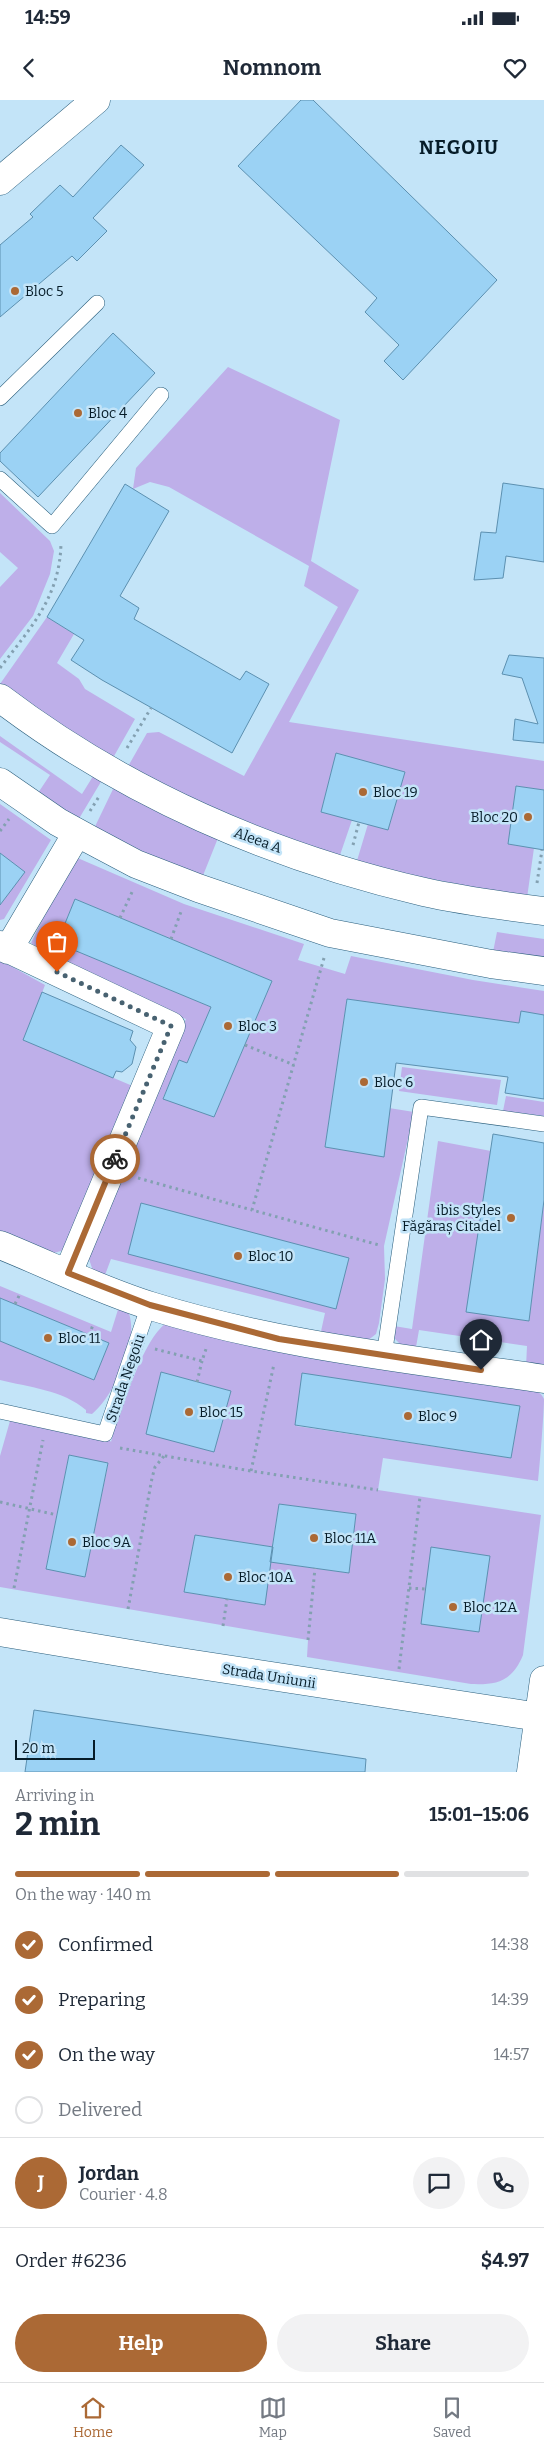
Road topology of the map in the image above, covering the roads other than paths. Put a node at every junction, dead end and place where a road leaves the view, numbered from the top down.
1 (96, 100) edge
2 (0, 181) edge
3 (97, 303) dead end
4 (161, 395) dead end
5 (0, 398) edge
6 (0, 479) edge
7 (0, 698) edge
8 (0, 782) edge
9 (77, 833) junction
10 (538, 910) edge
11 (4, 947) edge
12 (544, 971) edge
13 (544, 1124) edge
14 (0, 1245) edge
15 (68, 1273) junction
16 (150, 1305) junction
17 (384, 1356) junction
18 (544, 1379) edge
19 (0, 1411) edge
20 (0, 1632) edge
21 (544, 1680) edge
22 (539, 1716) junction
23 (531, 1772) edge

1 - 2 street
3 - 5 lane
4 - 6 lane
7 - 10 street, Aleea A
8 - 9 street
9 - 11 street
9 - 12 street
11 - 15 street
13 - 17 lane
14 - 15 street
15 - 16 street
16 - 17 street
16 - 19 lane, Strada Negoiu
17 - 18 street
20 - 22 street, Strada Uniunii
21 - 22 street
22 - 23 street

